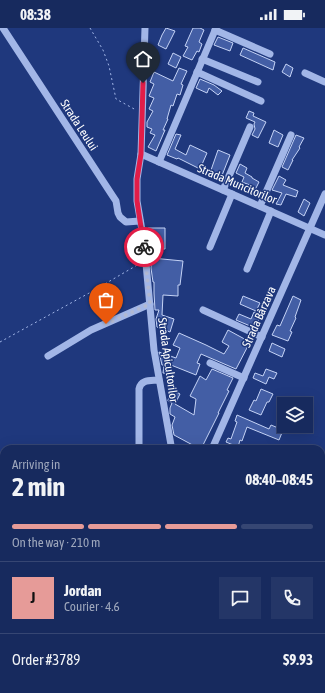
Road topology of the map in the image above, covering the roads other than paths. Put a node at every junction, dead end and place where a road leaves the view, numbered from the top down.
1 (3, 28) edge
2 (145, 28) edge
3 (215, 29) edge
4 (270, 54) dead end
5 (202, 59) junction
6 (197, 72) junction
7 (305, 73) dead end
8 (258, 82) dead end
9 (325, 82) edge
10 (261, 101) dead end
11 (250, 126) dead end
12 (291, 136) dead end
13 (141, 154) junction
14 (159, 162) junction
15 (223, 190) junction
16 (232, 194) junction
17 (325, 194) edge
18 (260, 206) junction
19 (271, 211) junction
20 (140, 221) junction
21 (310, 228) junction
22 (325, 235) edge
23 (210, 247) dead end
24 (247, 269) dead end
25 (150, 304) junction
26 (203, 310) dead end
27 (262, 337) junction
28 (48, 356) dead end
29 (210, 363) dead end
30 (244, 378) junction
31 (159, 380) junction
32 (139, 445) edge
33 (171, 445) edge
34 (214, 445) edge

1 - 20 street, Strada Leului
2 - 13 street, Strada Apicultorilor
3 - 4 street
3 - 5 street
5 - 6 street
5 - 8 street
6 - 10 street
6 - 14 street
7 - 9 street
11 - 15 street
12 - 18 street
13 - 14 street, Strada Muncitorilor
13 - 20 street, Strada Apicultorilor
14 - 15 street, Strada Muncitorilor
15 - 16 street, Strada Muncitorilor
16 - 18 street, Strada Muncitorilor
16 - 23 street
17 - 21 street, Strada Bârzava
18 - 19 street, Strada Muncitorilor
19 - 21 street, Strada Muncitorilor
19 - 24 street
20 - 25 street, Strada Apicultorilor
21 - 22 street, Strada Muncitorilor
21 - 27 street, Strada Bârzava
25 - 28 street
25 - 31 street, Strada Apicultorilor
26 - 27 street
27 - 30 street, Strada Bârzava
29 - 30 street
30 - 34 street, Strada Bârzava
31 - 32 street
31 - 33 street, Strada Apicultorilor

